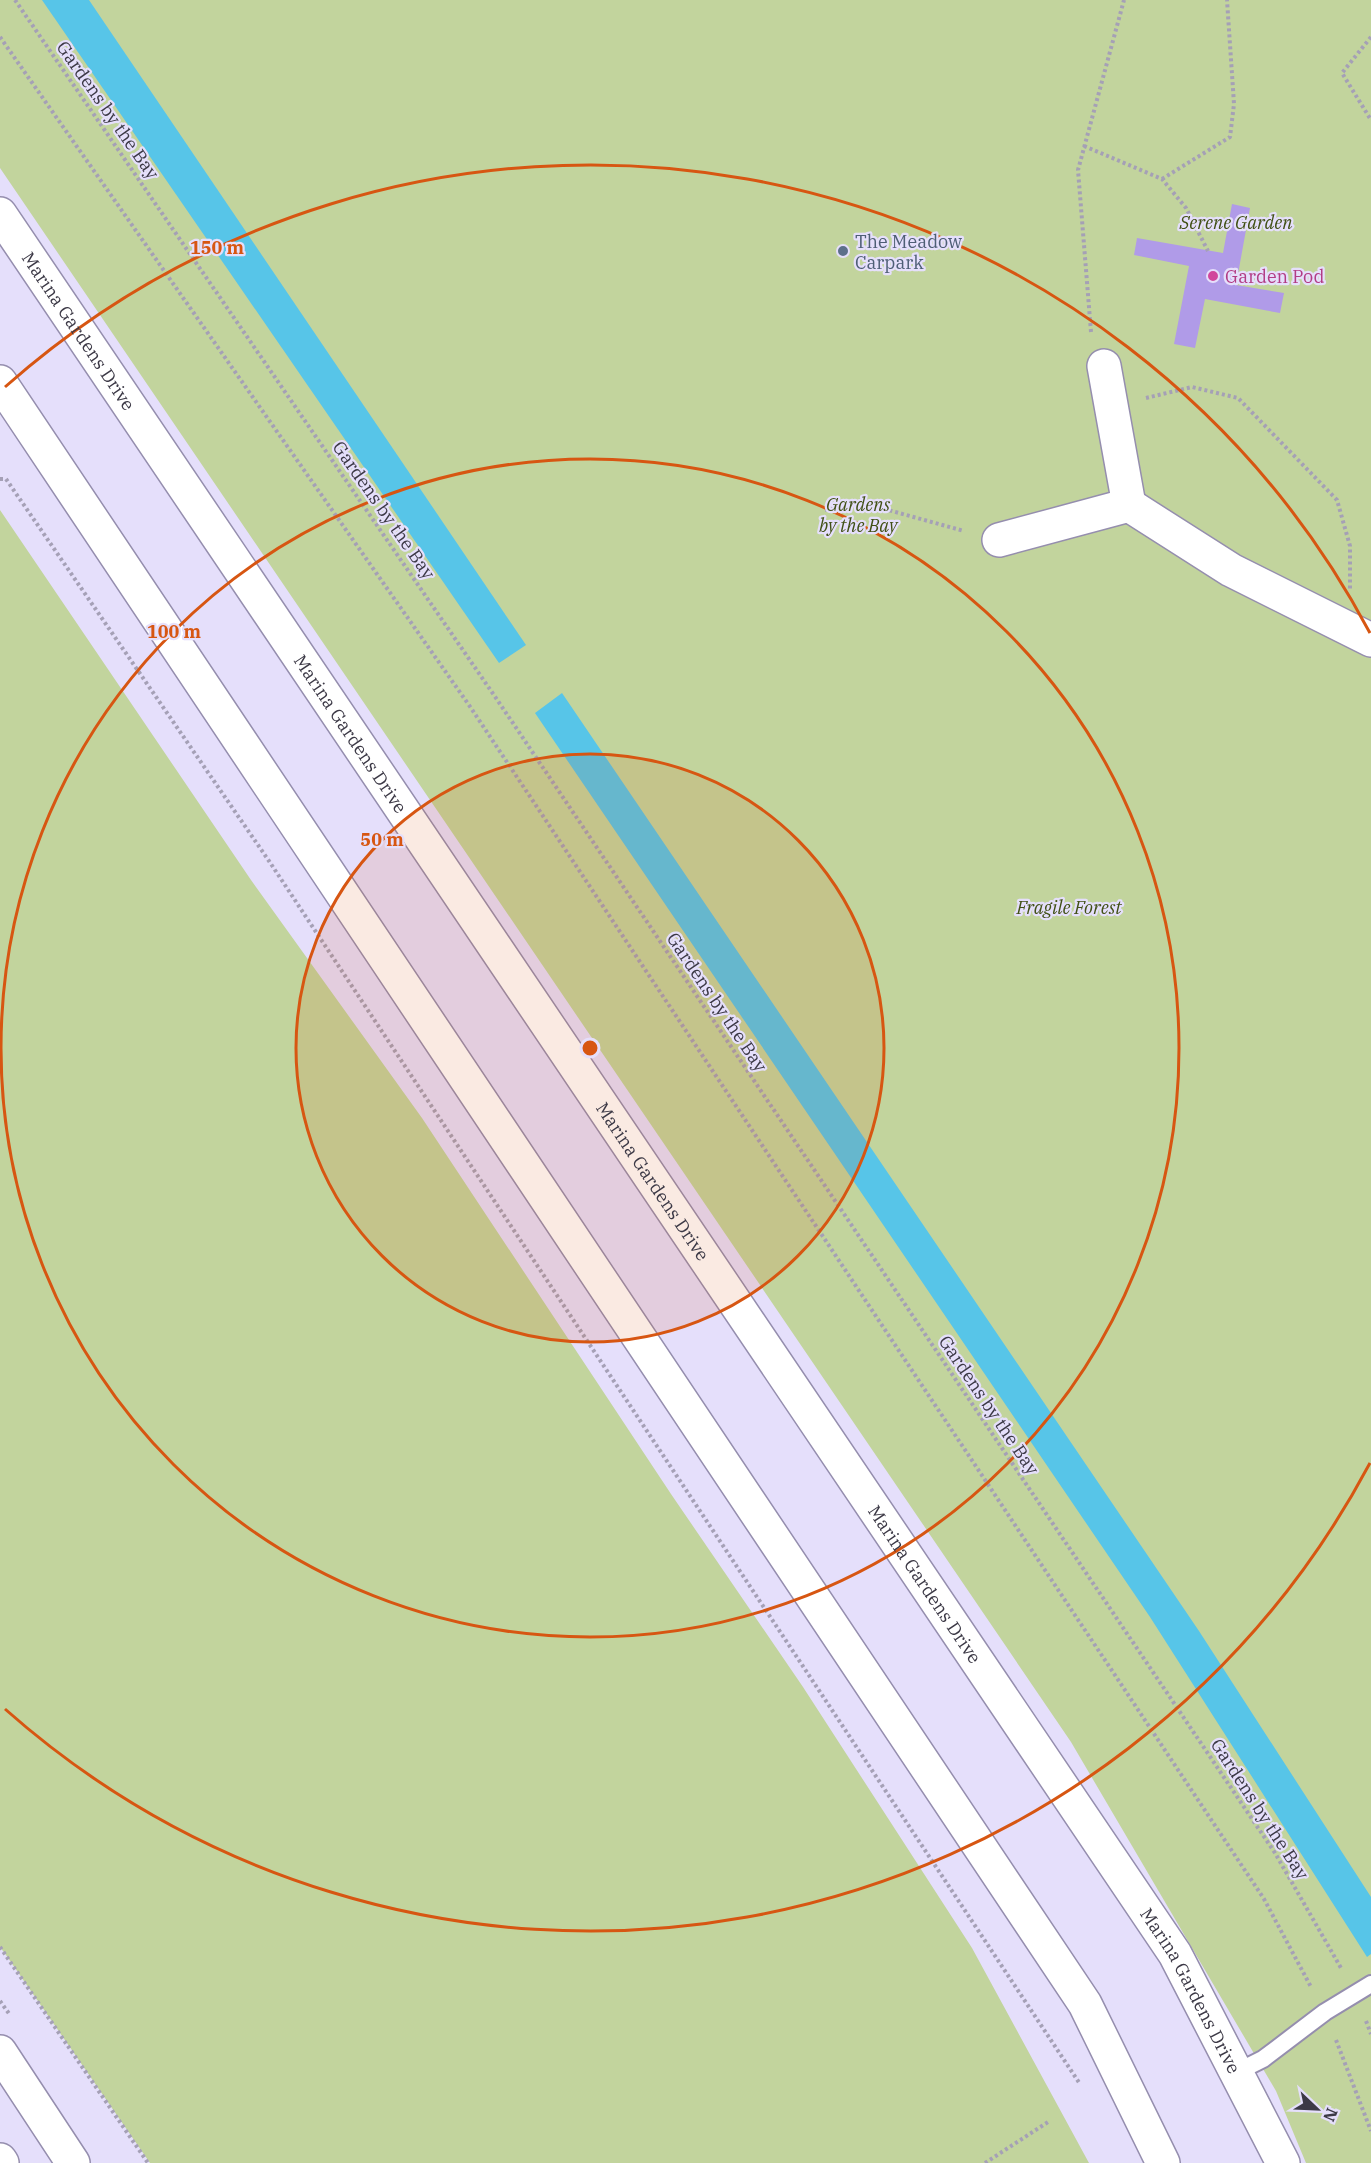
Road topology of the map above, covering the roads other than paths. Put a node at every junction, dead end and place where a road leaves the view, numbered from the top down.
1 (0, 214) edge
2 (1104, 366) road end
3 (0, 382) edge
4 (1130, 505) junction
5 (999, 540) road end
6 (1360, 634) edge
7 (1371, 1983) edge
8 (0, 2052) edge
9 (1237, 2072) junction
10 (74, 2163) edge
11 (1163, 2163) edge
12 (1283, 2163) edge

1 - 9 main road, Marina Gardens Drive
2 - 4 main road
3 - 11 main road
4 - 5 main road
4 - 6 main road
7 - 9 lane
8 - 10 main road
9 - 12 main road, Marina Gardens Drive

